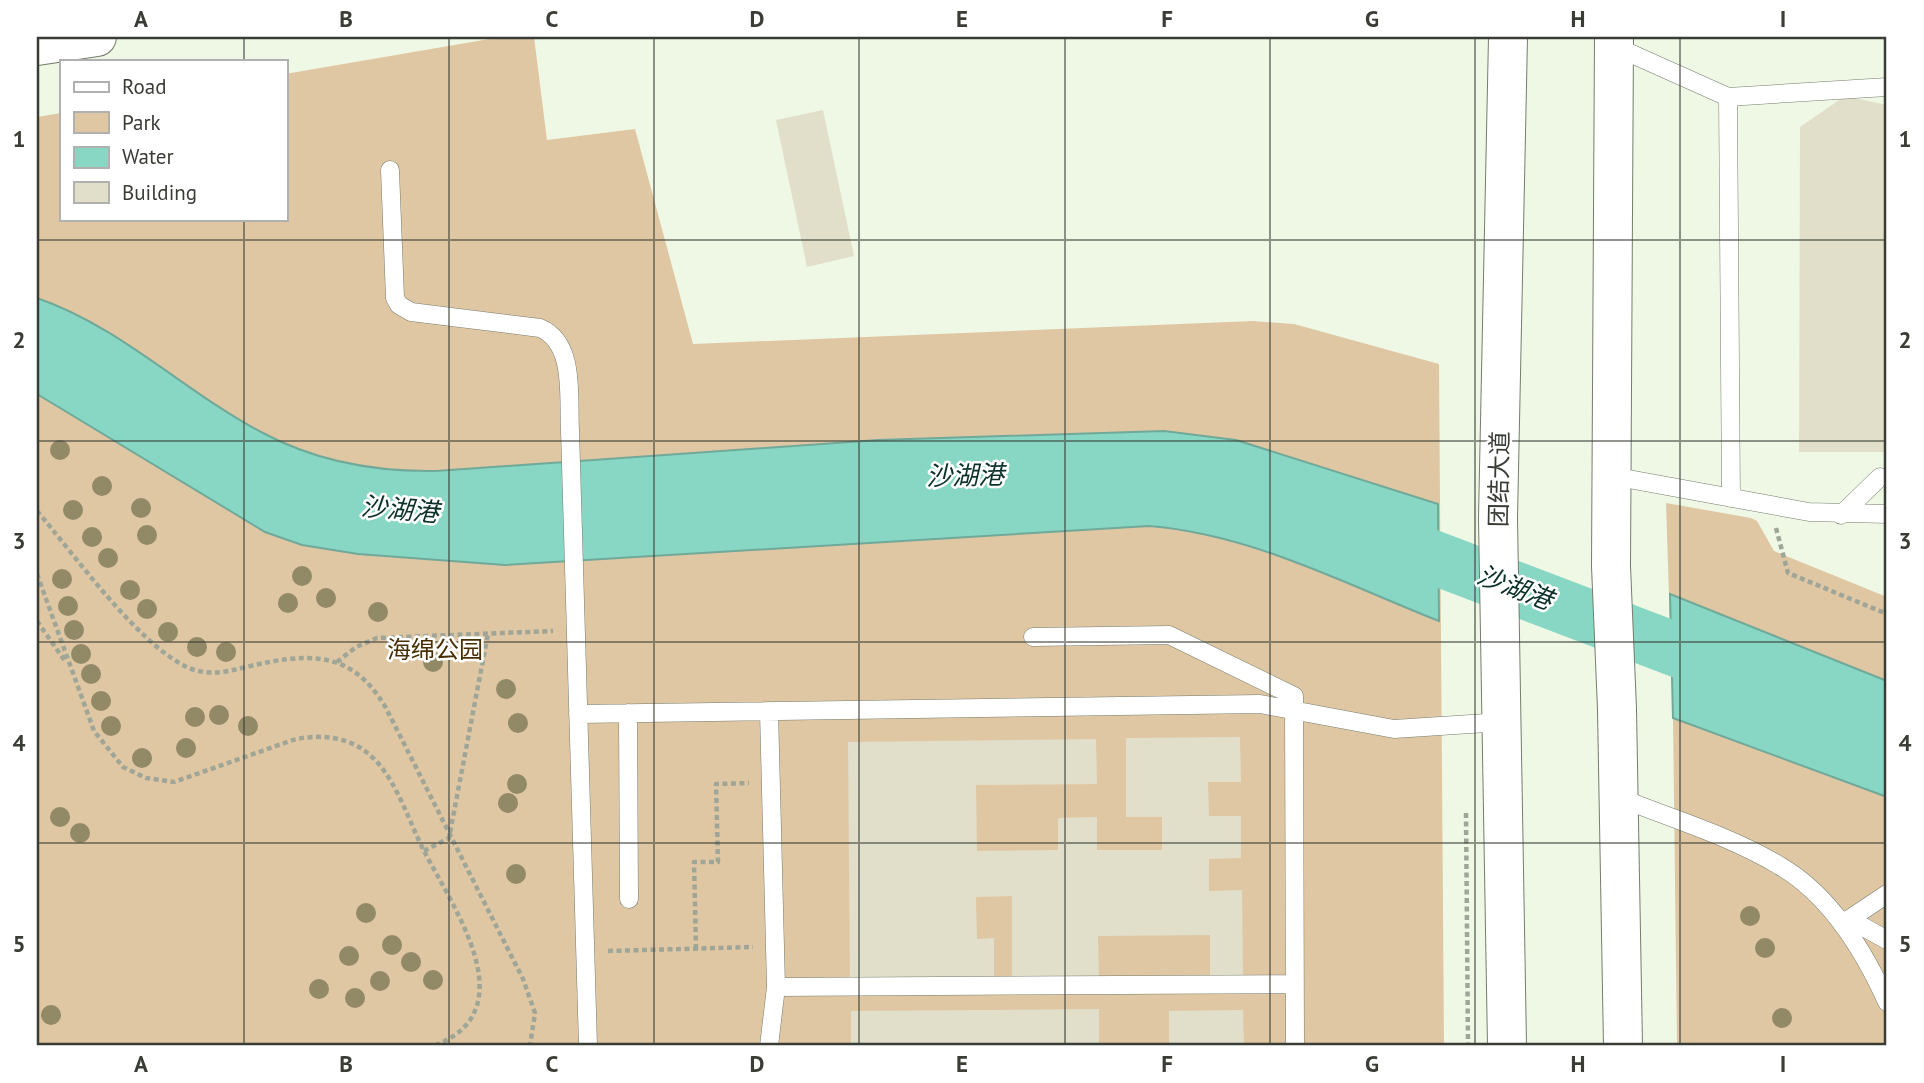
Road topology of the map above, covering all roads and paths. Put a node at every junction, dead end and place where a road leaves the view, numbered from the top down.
1 (97, 37) edge
2 (1486, 37) edge
3 (1508, 37) edge
4 (1614, 42) edge
5 (37, 46) edge
6 (1507, 75) junction
7 (1887, 87) edge
8 (1728, 97) junction
9 (390, 170) dead end
10 (1612, 476) junction
11 (1880, 477) dead end
12 (1731, 498) junction
13 (1770, 505) junction
14 (37, 511) edge
15 (1887, 514) edge
16 (1841, 515) junction
17 (37, 574) edge
18 (1887, 614) edge
19 (37, 621) edge
20 (575, 629) junction
21 (488, 634) junction
22 (1033, 637) dead end
23 (337, 662) junction
24 (70, 668) junction
25 (1294, 710) junction
26 (769, 711) junction
27 (578, 713) junction
28 (628, 713) junction
29 (1502, 722) junction
30 (771, 782) junction
31 (1619, 797) junction
32 (1466, 808) dead end
33 (449, 838) junction
34 (424, 851) junction
35 (629, 899) dead end
36 (1883, 902) edge
37 (1845, 922) junction
38 (1887, 940) edge
39 (775, 947) junction
40 (696, 949) junction
41 (584, 952) junction
42 (1295, 984) junction
43 (776, 987) junction
44 (1887, 1002) edge
45 (293, 1046) edge
46 (333, 1046) edge
47 (433, 1046) edge
48 (530, 1046) edge
49 (587, 1046) edge
50 (769, 1046) edge
51 (1295, 1046) edge
52 (1468, 1046) edge
53 (1507, 1046) edge
54 (1623, 1046) edge

1 - 5 main road
2 - 6 main road
3 - 6 main road, 团结大道
4 - 8 lane
4 - 10 main road
6 - 29 main road, 团结大道
7 - 8 lane
8 - 12 lane
9 - 20 lane
10 - 12 lane
10 - 31 main road
11 - 16 lane
12 - 13 lane
13 - 16 lane
13 - 18 path
14 - 23 path
15 - 16 lane
17 - 24 path
19 - 24 path
20 - 21 path
20 - 27 lane
21 - 23 path
21 - 33 path
22 - 25 lane
23 - 33 path
24 - 34 path
25 - 26 lane
25 - 29 lane
25 - 42 lane
26 - 28 lane
26 - 30 lane
27 - 28 lane
27 - 41 lane
28 - 35 lane
29 - 53 main road, 团结大道
30 - 39 lane
30 - 40 path
31 - 37 lane
31 - 54 main road
32 - 52 path
33 - 34 path
33 - 48 path
34 - 47 path
36 - 37 lane
37 - 38 lane
37 - 44 lane
39 - 40 path
39 - 43 lane
40 - 41 path
41 - 49 lane
42 - 43 lane
42 - 51 lane
43 - 50 lane
45 - 46 path

